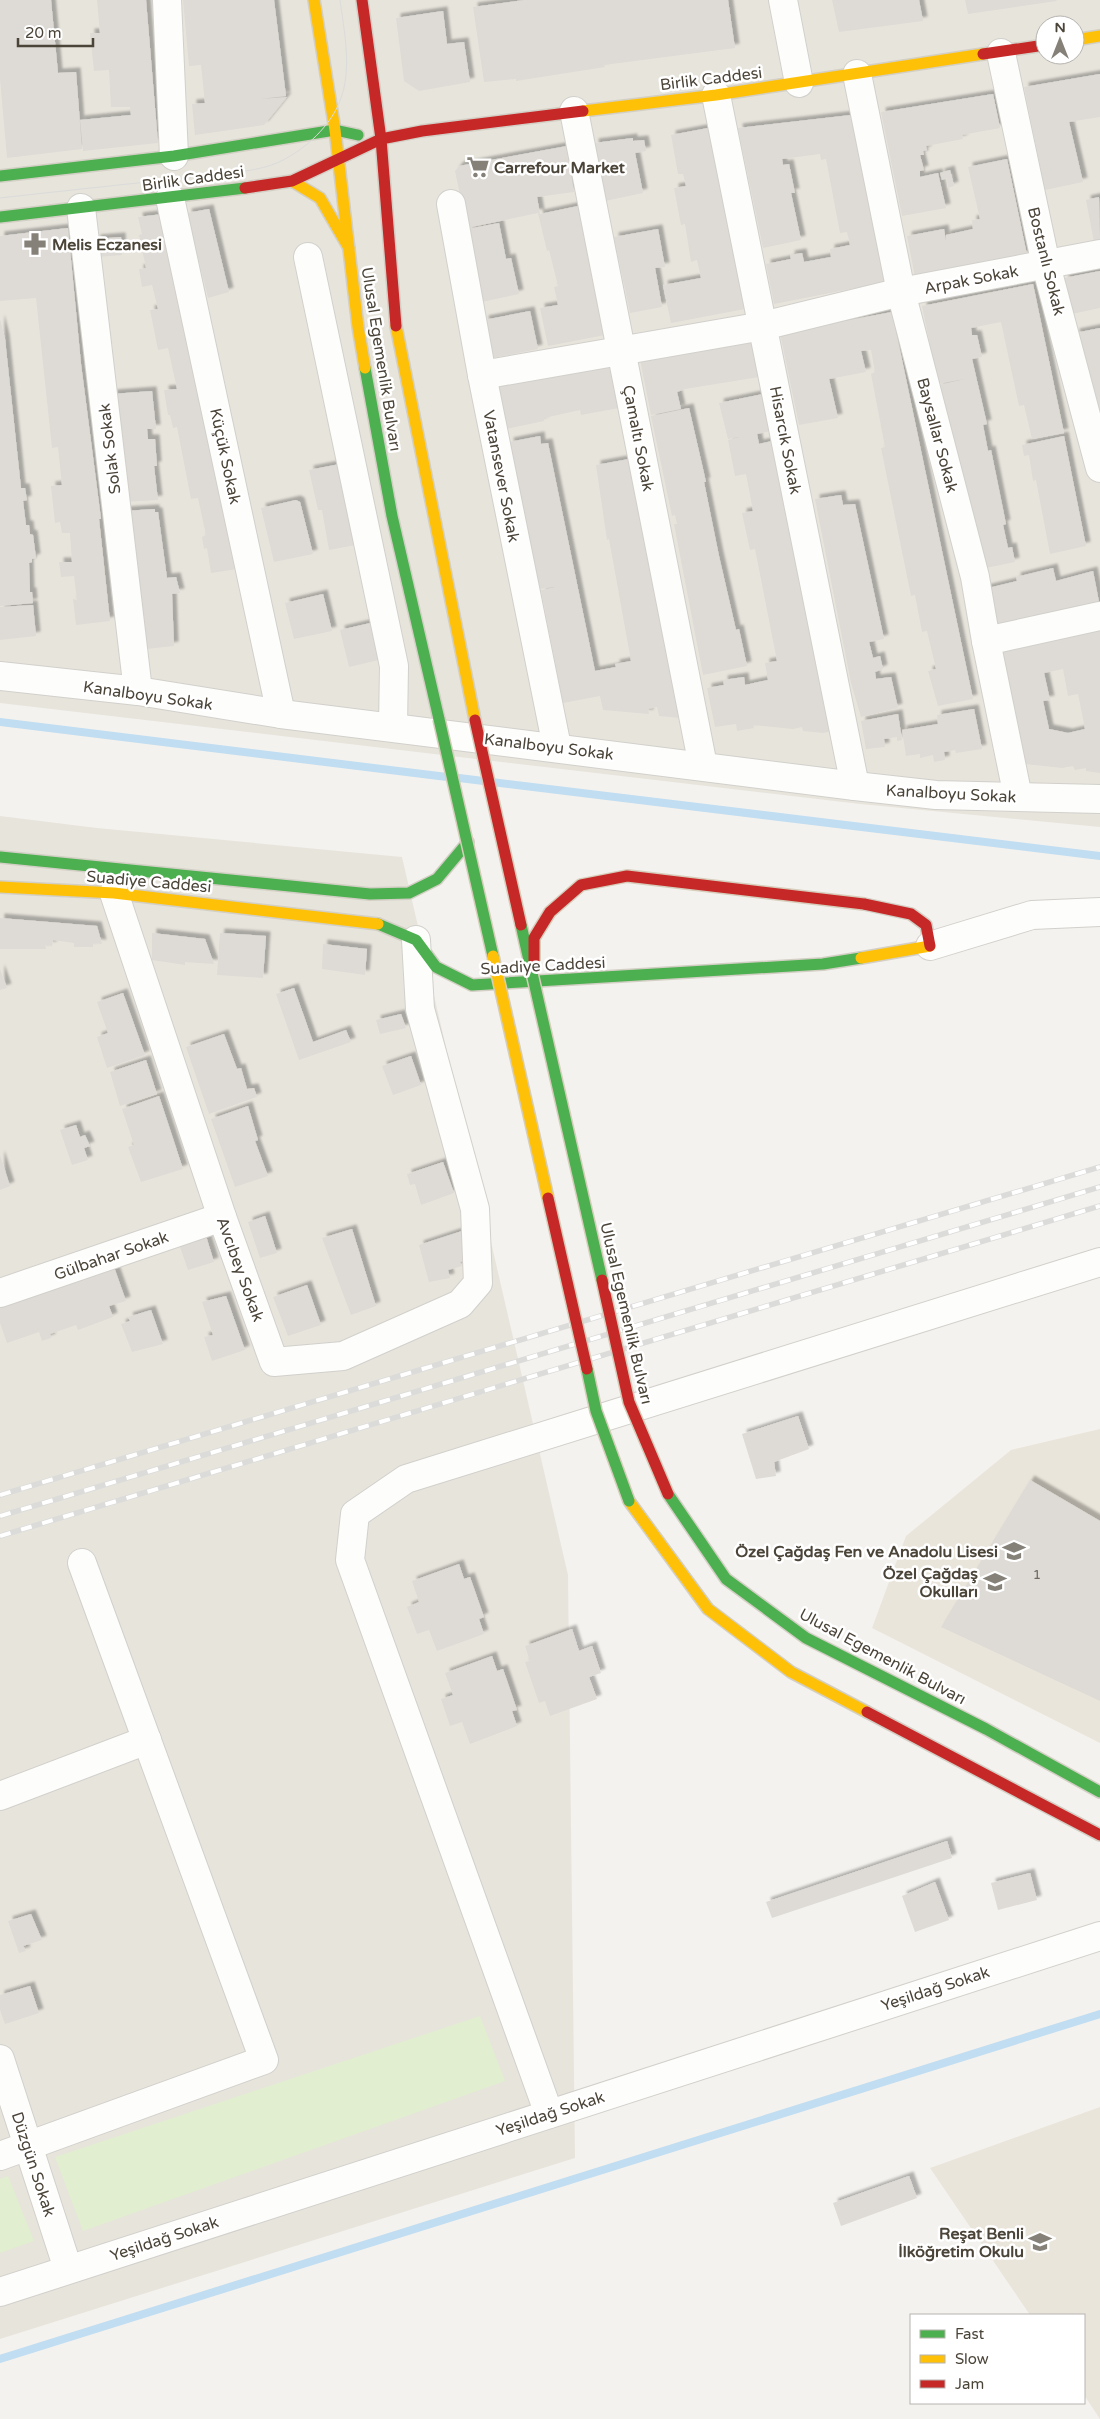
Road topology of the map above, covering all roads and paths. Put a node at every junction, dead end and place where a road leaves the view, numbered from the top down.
1 (167, 0) edge
2 (314, 0) edge
3 (362, 0) edge
4 (783, 0) edge
5 (1100, 36) edge
6 (1085, 38) edge
7 (1035, 47) edge
8 (1000, 53) junction
9 (857, 74) junction
10 (799, 83) junction
11 (716, 95) junction
12 (574, 111) junction
13 (335, 130) junction
14 (381, 139) junction
15 (174, 156) junction
16 (339, 159) junction
17 (0, 176) edge
18 (292, 181) junction
19 (170, 198) junction
20 (451, 204) dead end
21 (81, 208) junction
22 (0, 217) edge
23 (349, 249) junction
24 (1100, 254) edge
25 (308, 257) dead end
26 (1046, 265) junction
27 (901, 292) junction
28 (762, 326) junction
29 (622, 350) junction
30 (482, 375) junction
31 (1100, 468) edge
32 (1100, 616) edge
33 (986, 641) junction
34 (0, 676) edge
35 (138, 691) junction
36 (281, 714) junction
37 (393, 727) junction
38 (557, 747) junction
39 (703, 766) junction
40 (855, 786) junction
41 (1018, 797) junction
42 (1100, 799) edge
43 (468, 842) junction
44 (0, 857) edge
45 (0, 887) edge
46 (114, 893) junction
47 (1100, 912) edge
48 (416, 940) junction
49 (930, 946) junction
50 (536, 987) junction
51 (222, 1217) junction
52 (1100, 1262) edge
53 (0, 1293) edge
54 (82, 1562) dead end
55 (148, 1740) junction
56 (1100, 1792) edge
57 (0, 1796) edge
58 (1100, 1835) edge
59 (1100, 1936) edge
60 (0, 2059) edge
61 (549, 2114) junction
62 (28, 2147) junction
63 (0, 2156) edge
64 (68, 2269) junction
65 (0, 2292) edge

1 - 15 street
2 - 13 main road, Ulusal Egemenlik Bulvarı
3 - 14 main road, Ulusal Egemenlik Bulvarı
4 - 10 street
5 - 6 main road
7 - 8 main road, Birlik Caddesi
8 - 9 main road, Birlik Caddesi
8 - 26 street, Bostanlı Sokak
9 - 10 main road, Birlik Caddesi
9 - 27 street, Baysallar Sokak
10 - 11 main road, Birlik Caddesi
11 - 12 main road, Birlik Caddesi
11 - 28 street, Hisarcık Sokak
12 - 14 main road, Birlik Caddesi
12 - 29 street, Çamaltı Sokak
13 - 14 main road, Birlik Caddesi
13 - 15 main road, Birlik Caddesi
13 - 16 main road, Ulusal Egemenlik Bulvarı
14 - 16 main road, Birlik Caddesi
14 - 50 main road, Ulusal Egemenlik Bulvarı, bridge
15 - 17 main road, Birlik Caddesi
16 - 18 main road, Birlik Caddesi
16 - 23 main road, Ulusal Egemenlik Bulvarı
18 - 19 main road, Birlik Caddesi
18 - 23 main road
19 - 21 main road, Birlik Caddesi
19 - 36 street, Küçük Sokak
20 - 30 street, Vatansever Sokak
21 - 22 main road, Birlik Caddesi
21 - 35 street, Solak Sokak
23 - 43 main road, Ulusal Egemenlik Bulvarı, bridge
24 - 26 street, Arpak Sokak
25 - 37 street
26 - 27 street, Arpak Sokak
26 - 31 street, Bostanlı Sokak
27 - 28 street, Arpak Sokak
27 - 33 street, Baysallar Sokak
28 - 29 street, Arpak Sokak
28 - 40 street, Hisarcık Sokak
29 - 30 street, Arpak Sokak
29 - 39 street, Çamaltı Sokak
30 - 38 street, Vatansever Sokak
32 - 33 street
33 - 41 street, Baysallar Sokak
34 - 35 street, Kanalboyu Sokak
35 - 36 street, Kanalboyu Sokak
36 - 37 street, Kanalboyu Sokak
37 - 38 street, Kanalboyu Sokak
38 - 39 street, Kanalboyu Sokak
39 - 40 street, Kanalboyu Sokak
40 - 41 street, Kanalboyu Sokak
41 - 42 street, Kanalboyu Sokak
43 - 44 main road
43 - 58 main road, Ulusal Egemenlik Bulvarı, bridge
45 - 46 main road, Suadiye Caddesi
46 - 48 main road, Suadiye Caddesi
46 - 51 street, Avcıbey Sokak
47 - 49 street
48 - 49 main road, Suadiye Caddesi
48 - 51 street, Avcıbey Sokak
49 - 50 main road, bridge
50 - 56 main road, Ulusal Egemenlik Bulvarı, bridge
51 - 53 street, Gülbahar Sokak
52 - 61 street
54 - 55 street
55 - 57 street
55 - 62 street
59 - 61 street, Yeşildağ Sokak
60 - 62 street, Düzgün Sokak
61 - 64 street, Yeşildağ Sokak
62 - 63 street
62 - 64 street, Düzgün Sokak
64 - 65 street, Yeşildağ Sokak

